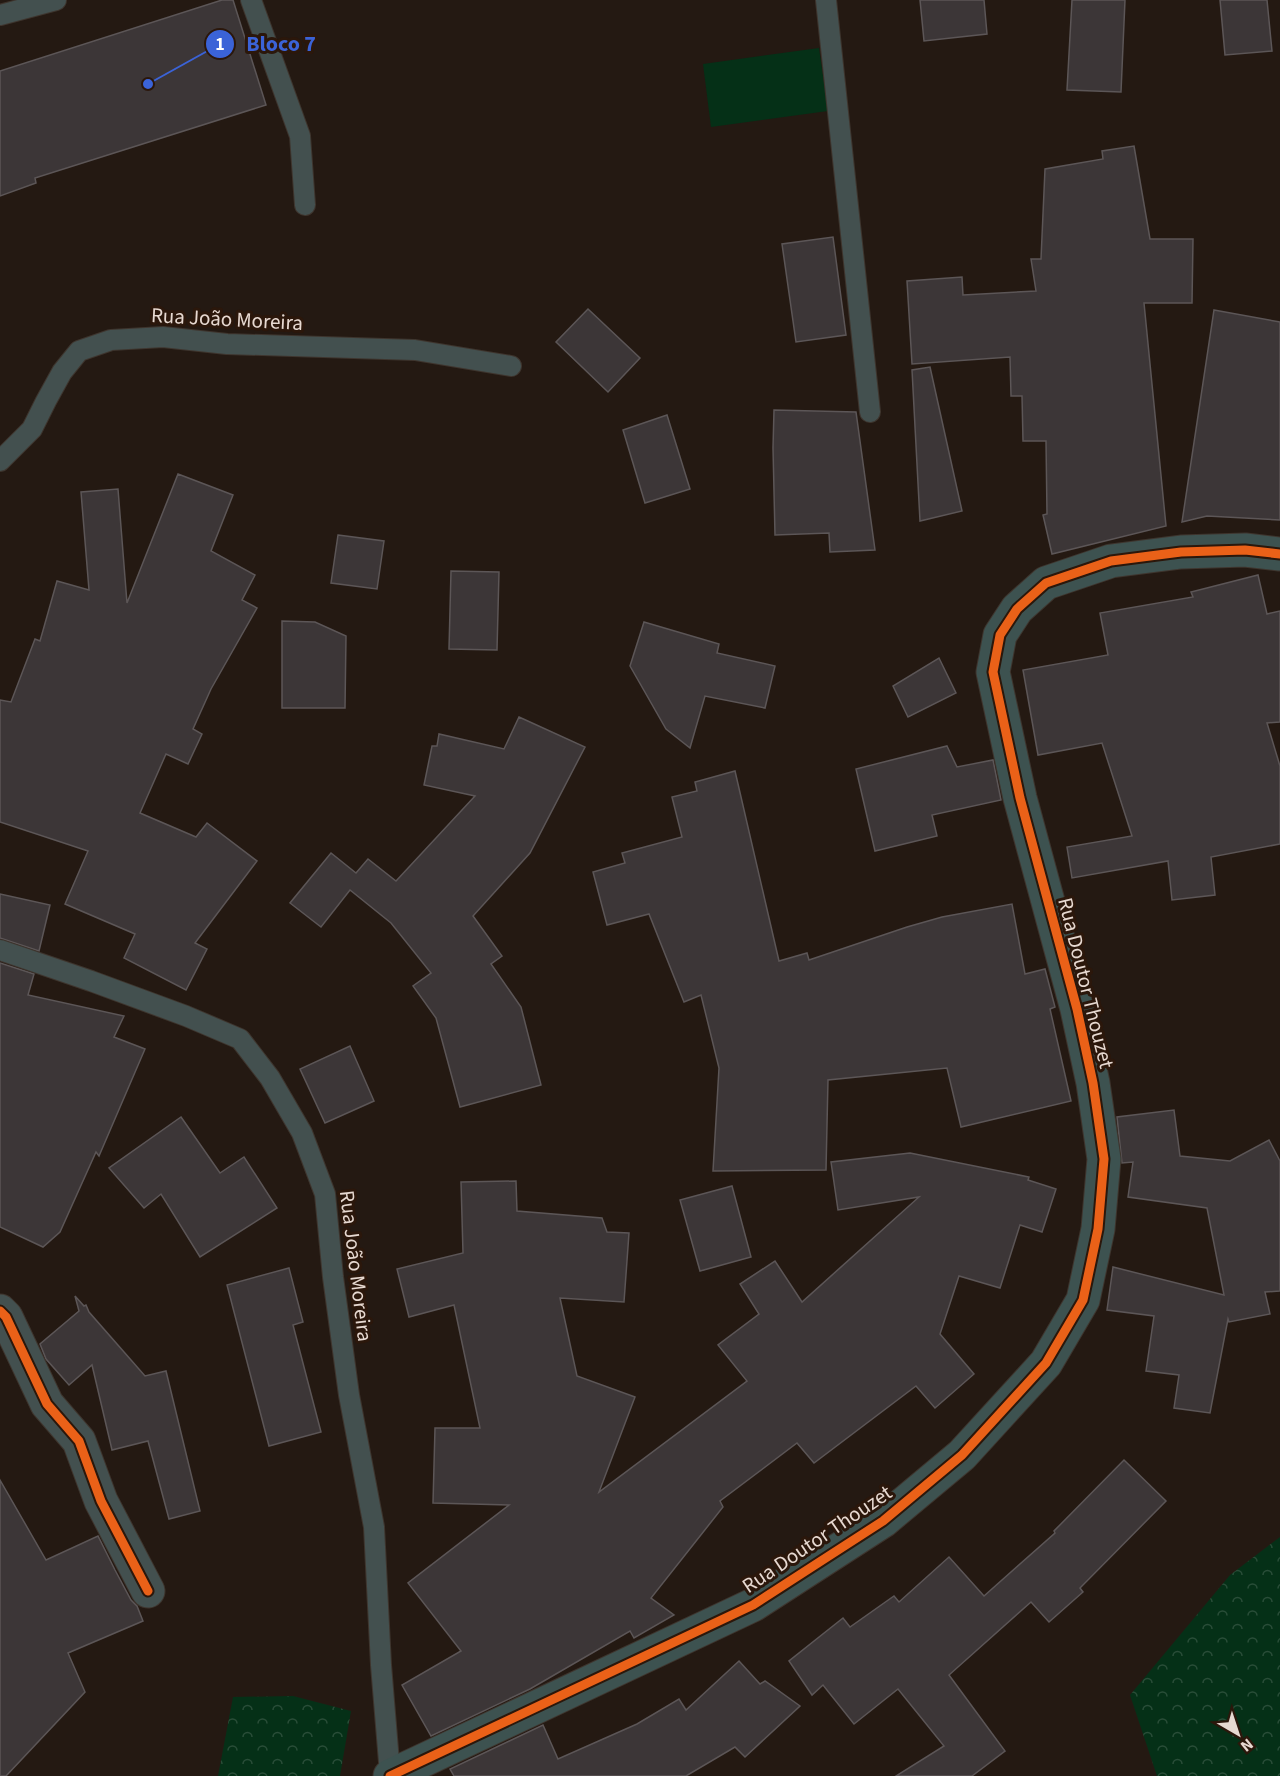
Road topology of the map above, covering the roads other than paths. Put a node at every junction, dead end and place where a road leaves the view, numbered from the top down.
1 (56, 0) edge
2 (251, 0) edge
3 (826, 0) edge
4 (0, 15) edge
5 (306, 205) dead end
6 (511, 366) dead end
7 (870, 412) dead end
8 (0, 462) edge
9 (1280, 554) edge
10 (0, 950) edge
11 (0, 1311) edge
12 (148, 1591) dead end
13 (390, 1775) edge

1 - 4 lane
2 - 5 lane
3 - 7 lane
6 - 8 lane, Rua João Moreira
9 - 13 street, Rua Doutor Thouzet
10 - 13 lane, Rua João Moreira
11 - 12 street

